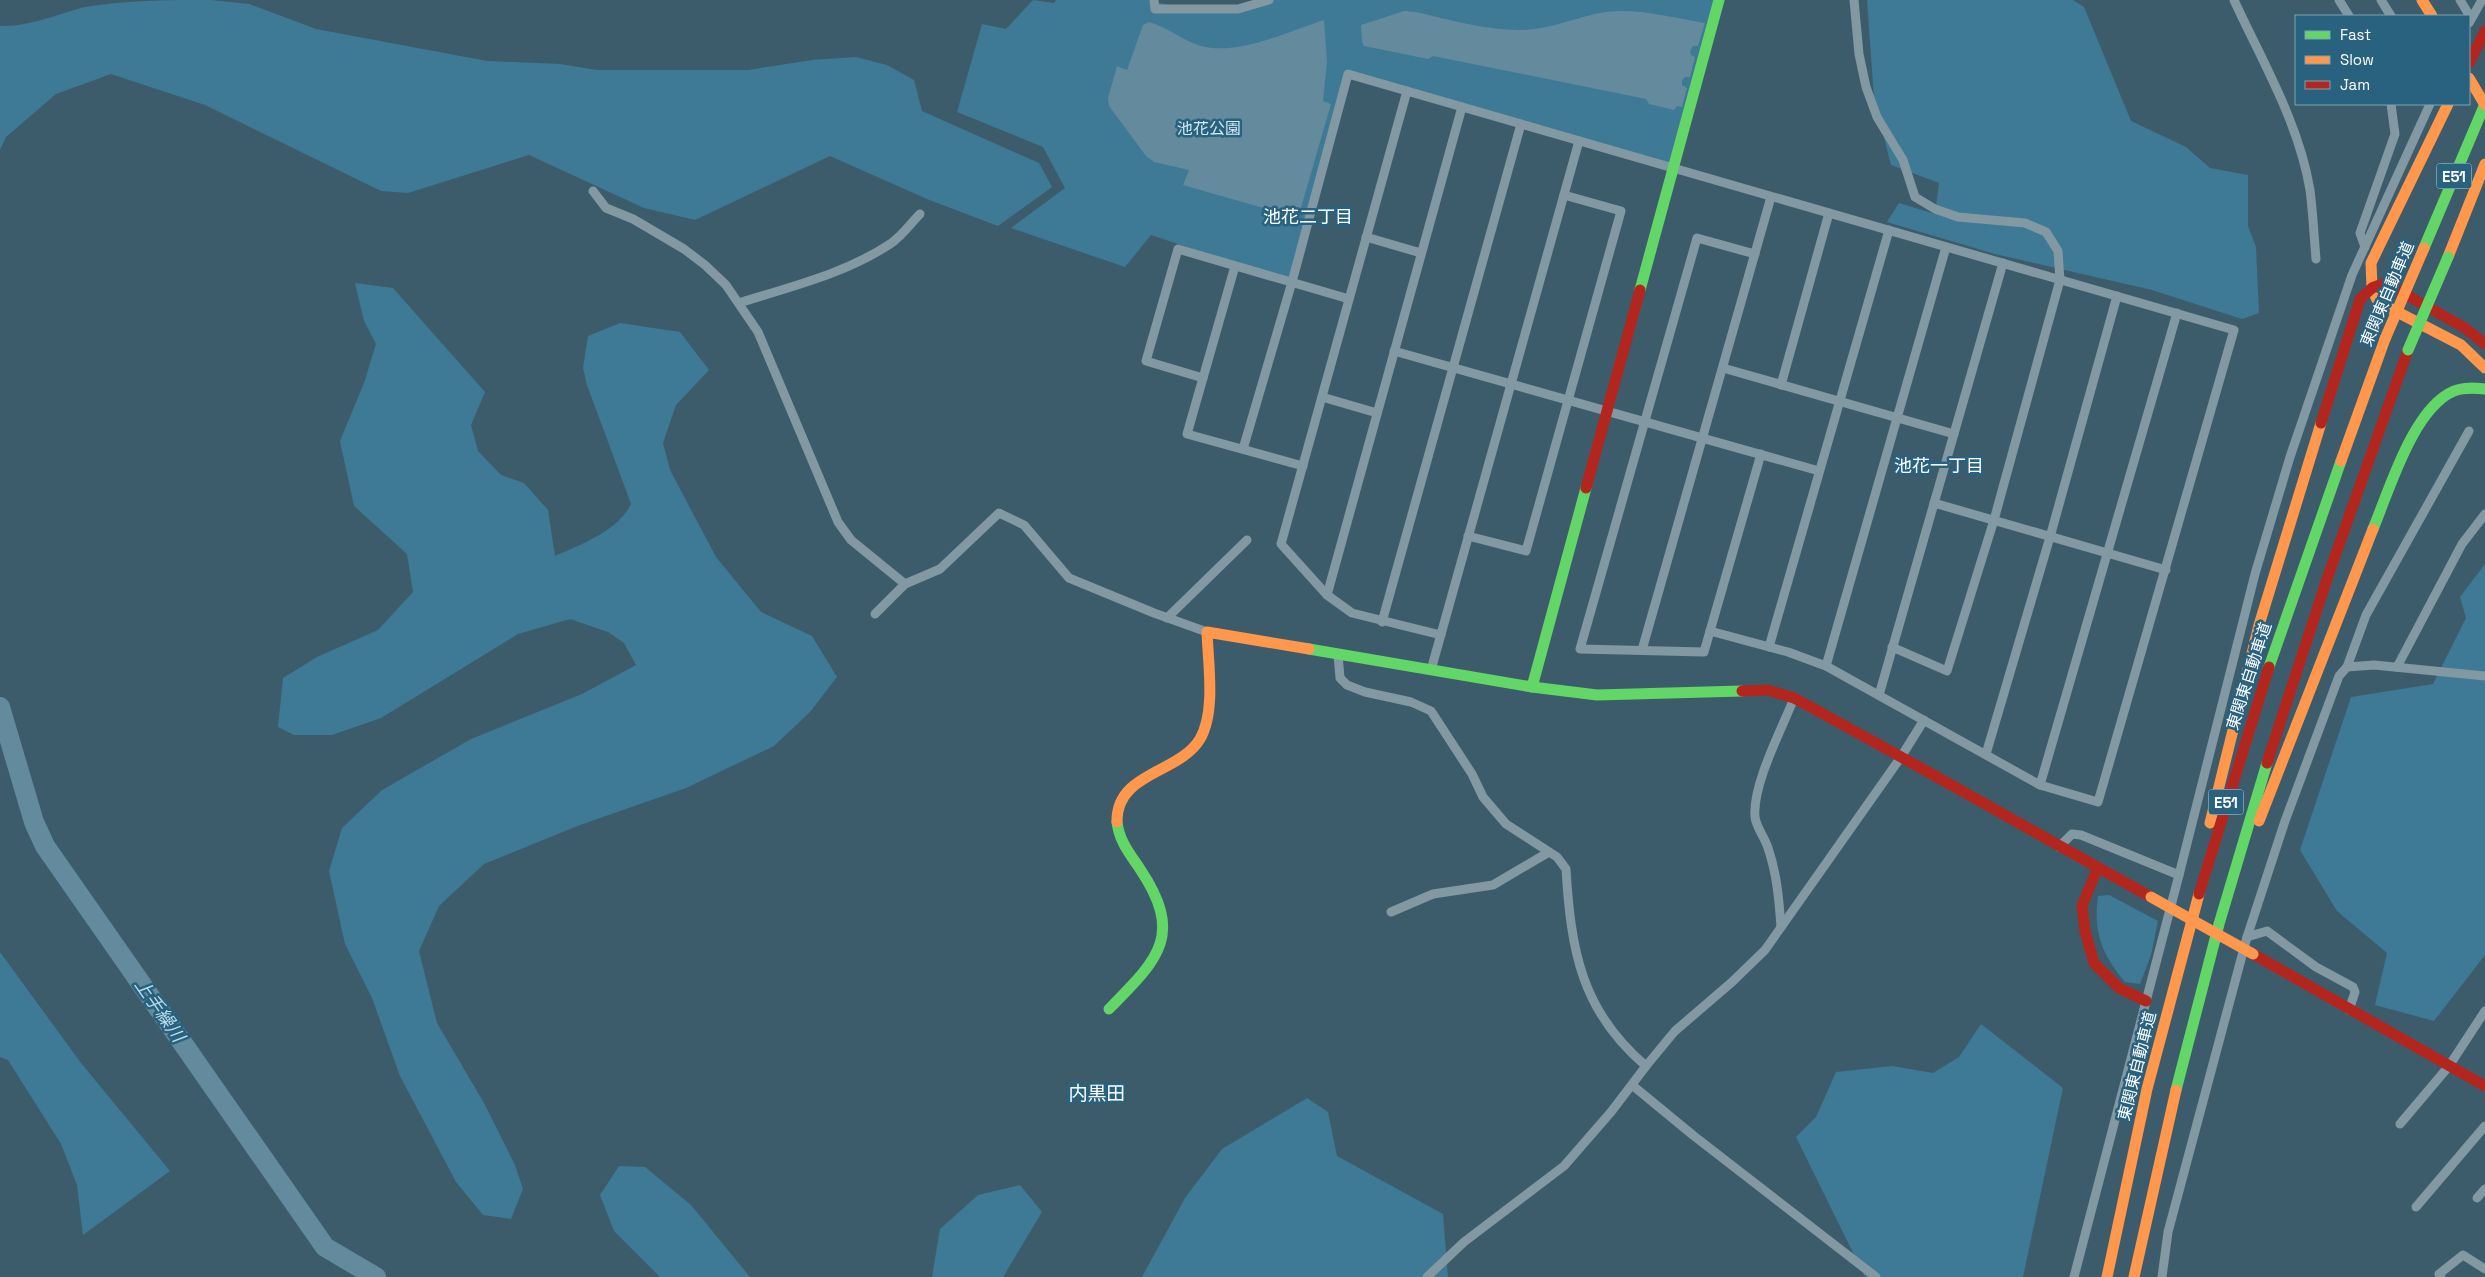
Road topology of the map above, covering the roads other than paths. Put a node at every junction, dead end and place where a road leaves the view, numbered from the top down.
1 (1154, 0) edge
2 (1269, 0) edge
3 (1719, 0) edge
4 (1854, 0) edge
5 (2234, 0) edge
6 (2338, 0) edge
7 (2381, 0) edge
8 (2422, 0) edge
9 (2460, 0) edge
10 (2482, 0) edge
11 (1258, 1) edge
12 (1193, 4) edge
13 (2348, 15) edge
14 (2390, 15) edge
15 (2431, 15) edge
16 (2467, 15) edge
17 (2470, 21) edge
18 (2485, 31) edge
19 (2470, 61) edge
20 (2470, 80) edge
21 (1406, 91) junction
22 (2391, 105) edge
23 (2430, 105) edge
24 (2448, 105) edge
25 (2485, 105) edge
26 (1462, 107) junction
27 (1521, 124) junction
28 (1579, 141) junction
29 (2485, 164) edge
30 (1675, 169) junction
31 (593, 191) dead end
32 (1564, 195) junction
33 (1771, 197) junction
34 (1829, 213) junction
35 (920, 214) dead end
36 (1889, 230) junction
37 (1366, 238) junction
38 (1946, 247) junction
39 (2365, 247) junction
40 (1422, 253) junction
41 (1755, 254) junction
42 (2316, 258) dead end
43 (2003, 263) junction
44 (1235, 266) junction
45 (2060, 280) junction
46 (1292, 282) junction
47 (2372, 288) junction
48 (2117, 296) junction
49 (1349, 299) junction
50 (739, 303) junction
51 (2177, 313) junction
52 (2485, 344) edge
53 (1394, 351) junction
54 (1453, 368) junction
55 (1723, 368) junction
56 (2485, 368) edge
57 (1203, 378) junction
58 (1511, 384) junction
59 (1781, 385) junction
60 (2485, 389) edge
61 (1322, 397) junction
62 (1569, 400) junction
63 (1840, 401) junction
64 (1608, 411) junction
65 (1377, 413) junction
66 (1897, 418) junction
67 (1644, 421) junction
68 (2469, 431) dead end
69 (1954, 434) junction
70 (1703, 438) junction
71 (1242, 450) junction
72 (1761, 454) junction
73 (1303, 466) junction
74 (1820, 470) junction
75 (1934, 503) junction
76 (2485, 514) edge
77 (1994, 520) junction
78 (1468, 536) junction
79 (2050, 537) junction
80 (1248, 540) dead end
81 (2108, 554) junction
82 (2166, 570) junction
83 (905, 584) junction
84 (1327, 594) junction
85 (875, 614) dead end
86 (1167, 618) junction
87 (1382, 622) junction
88 (1710, 631) junction
89 (1207, 632) junction
90 (1441, 634) junction
91 (1768, 647) junction
92 (1892, 647) junction
93 (1642, 650) junction
94 (1338, 655) junction
95 (1826, 666) junction
96 (2347, 667) junction
97 (2397, 667) junction
98 (1431, 670) junction
99 (2485, 676) edge
100 (1532, 688) junction
101 (1879, 695) junction
102 (1794, 698) junction
103 (1924, 720) junction
104 (1986, 754) junction
105 (1901, 757) junction
106 (2040, 784) junction
107 (2059, 846) junction
108 (1549, 852) junction
109 (2098, 869) junction
110 (2179, 875) junction
111 (1391, 912) dead end
112 (1781, 927) junction
113 (2247, 937) junction
114 (2212, 945) junction
115 (2180, 962) junction
116 (2146, 1001) junction
117 (1109, 1009) dead end
118 (2349, 1010) junction
119 (2485, 1011) edge
120 (1646, 1066) junction
121 (2449, 1066) junction
122 (1632, 1085) junction
123 (2485, 1086) edge
124 (2400, 1124) dead end
125 (2485, 1126) edge
126 (2485, 1190) edge
127 (2477, 1198) dead end
128 (2416, 1207) dead end
129 (2485, 1269) edge
130 (1427, 1277) edge
131 (1876, 1277) edge
132 (2074, 1277) edge
133 (2107, 1277) edge
134 (2134, 1277) edge
135 (2162, 1277) edge
136 (2441, 1277) edge

1 - 12 street
2 - 11 street
3 - 30 main road
4 - 45 street
5 - 42 street
6 - 13 street
7 - 14 street
8 - 15 main road
9 - 16 street
10 - 17 street
11 - 12 street
18 - 19 main road
20 - 25 main road, bridge
21 - 26 street
21 - 37 street
21 - 46 street
22 - 39 street
23 - 39 street
24 - 47 main road
25 - 115 main road, 東関東自動車道 / E51, bridge
26 - 27 street
26 - 40 street
27 - 28 street
27 - 54 street
28 - 30 street
28 - 32 street
29 - 114 main road, E51, bridge
30 - 33 street
30 - 64 main road
31 - 50 street
32 - 58 street
32 - 62 street
33 - 34 street
33 - 41 street
34 - 36 street
34 - 59 street
35 - 50 street
36 - 38 street
36 - 63 street
37 - 40 street
37 - 49 street
38 - 43 street
38 - 66 street
39 - 110 street
40 - 53 street
41 - 55 street
41 - 67 street
43 - 45 street
43 - 69 street
44 - 46 street
44 - 57 street
44 - 57 street
45 - 48 street
45 - 77 street
46 - 49 street
46 - 71 street
47 - 52 main road
47 - 56 main road
47 - 115 main road
48 - 51 street
48 - 79 street
49 - 61 street
50 - 83 street
51 - 81 street
51 - 82 street
53 - 54 street
53 - 65 street
54 - 58 street
54 - 87 street
55 - 59 street
55 - 70 street
57 - 71 street
58 - 62 street
58 - 78 street
59 - 63 street
60 - 114 main road
61 - 65 street
61 - 73 street
62 - 64 street
62 - 78 street
63 - 66 street
63 - 74 street
64 - 67 street
64 - 100 main road
65 - 84 street
66 - 69 street
66 - 95 street
67 - 70 street
67 - 93 street
68 - 96 street
69 - 75 street
70 - 72 street
70 - 93 street
71 - 73 street
72 - 74 street
72 - 88 street
73 - 84 street
74 - 91 street
75 - 77 street
75 - 92 street
76 - 97 street
77 - 79 street
77 - 92 street
78 - 90 street
79 - 81 street
79 - 104 street
80 - 86 street
81 - 82 street
81 - 106 street
82 - 106 street
83 - 85 street
83 - 86 street
84 - 87 street
86 - 89 street
87 - 90 street
88 - 91 street
88 - 93 street
89 - 94 main road
89 - 117 main road
90 - 98 street
91 - 95 street
92 - 101 street
94 - 98 main road
94 - 108 street
95 - 101 street
96 - 97 street
96 - 113 street
97 - 99 street
98 - 100 main road
100 - 102 main road
101 - 103 street
102 - 105 main road
102 - 112 street
103 - 104 street
103 - 105 street
104 - 106 street
105 - 107 main road
105 - 112 street
107 - 109 main road
107 - 110 street
108 - 111 street
108 - 120 street
109 - 116 main road
109 - 118 main road, bridge
110 - 116 street
112 - 120 street
113 - 118 street
113 - 135 street
114 - 134 main road, E51
115 - 133 main road, 東関東自動車道 / E51
116 - 132 street
118 - 121 main road
119 - 121 street
120 - 122 street
121 - 123 main road
121 - 124 street
122 - 130 street
122 - 131 street
125 - 128 street
126 - 127 street
129 - 136 street

